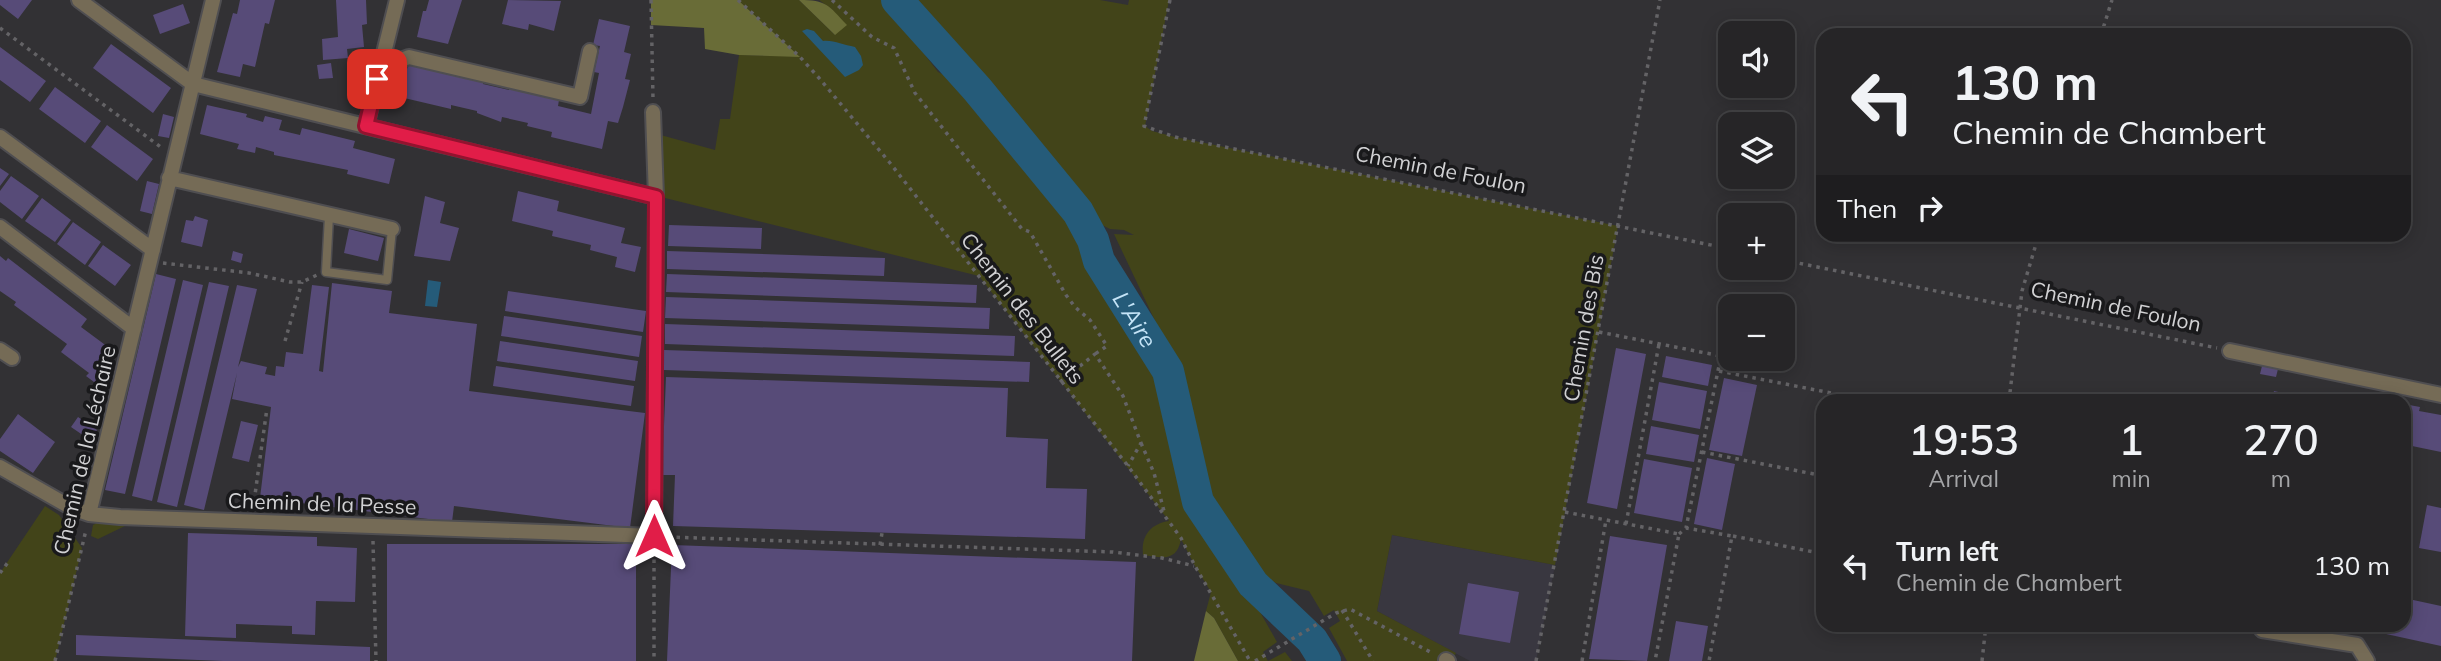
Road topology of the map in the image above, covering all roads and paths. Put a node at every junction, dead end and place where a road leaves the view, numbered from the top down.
1 (79, 0) edge
2 (213, 0) edge
3 (397, 0) edge
4 (651, 0) edge
5 (738, 0) edge
6 (832, 0) edge
7 (1170, 0) edge
8 (1660, 0) edge
9 (2112, 0) edge
10 (2103, 28) edge
11 (0, 29) edge
12 (590, 51) dead end
13 (383, 55) junction
14 (193, 84) junction
15 (653, 112) joint
16 (366, 126) junction
17 (0, 137) edge
18 (174, 158) junction
19 (169, 178) junction
20 (656, 197) junction
21 (329, 216) junction
22 (1618, 226) junction
23 (0, 227) edge
24 (392, 229) joint
25 (2037, 242) edge
26 (1718, 246) edge
27 (151, 255) junction
28 (1795, 262) edge
29 (326, 272) junction
30 (302, 282) junction
31 (2020, 308) junction
32 (134, 329) junction
33 (1599, 332) junction
34 (285, 341) dead end
35 (1659, 344) junction
36 (2230, 351) joint
37 (1095, 354) junction
38 (1718, 355) edge
39 (1718, 370) edge
40 (1723, 371) edge
41 (1059, 382) junction
42 (1837, 394) edge
43 (2010, 394) edge
44 (2441, 395) edge
45 (267, 408) dead end
46 (1141, 443) junction
47 (1701, 452) junction
48 (1128, 466) junction
49 (0, 467) edge
50 (1816, 474) edge
51 (1565, 512) junction
52 (89, 514) junction
53 (1166, 517) junction
54 (1606, 520) junction
55 (251, 522) junction
56 (1626, 524) junction
57 (372, 526) junction
58 (1686, 528) junction
59 (881, 533) dead end
60 (1679, 534) junction
61 (654, 536) junction
62 (1732, 536) junction
63 (880, 545) junction
64 (1816, 552) edge
65 (9, 561) dead end
66 (1195, 566) junction
67 (0, 573) edge
68 (1342, 610) junction
69 (1985, 632) edge
70 (2275, 632) edge
71 (55, 661) edge
72 (376, 661) edge
73 (654, 661) edge
74 (1253, 661) edge
75 (1373, 661) edge
76 (1447, 661) edge
77 (1536, 661) edge
78 (1582, 661) edge
79 (1655, 661) edge
80 (1709, 661) edge
81 (1982, 661) edge
82 (2367, 661) edge

1 - 14 street
2 - 14 street, Chemin de la Léchaire
3 - 13 street
4 - 15 path
5 - 41 path, Chemin des Bullets
6 - 37 path
7 - 22 path, Chemin de Foulon
8 - 22 path, Chemin des Bis
9 - 10 path
11 - 18 path
12 - 13 street
13 - 16 street
14 - 16 street
14 - 18 street, Chemin de la Léchaire
15 - 20 street
16 - 20 street
17 - 27 street
18 - 19 street, Chemin de la Léchaire
19 - 21 street
19 - 27 street, Chemin de la Léchaire
20 - 61 street
21 - 24 street
21 - 29 lane
22 - 26 path, Chemin de Foulon
22 - 33 path, Chemin des Bis
23 - 32 street
24 - 29 lane
25 - 31 path
27 - 30 path
27 - 32 street, Chemin de la Léchaire
28 - 31 path, Chemin de Foulon
29 - 30 path
30 - 34 path
31 - 36 path, Chemin de Foulon
31 - 43 path
32 - 52 street, Chemin de la Léchaire
33 - 35 path
33 - 51 path, Chemin des Bis
35 - 38 path
35 - 56 path
36 - 44 street
37 - 41 path
37 - 46 path
39 - 47 path
40 - 42 path
41 - 48 path, Chemin des Bullets
45 - 55 path
46 - 48 path
46 - 53 path
47 - 50 path
47 - 58 path
48 - 53 path, Chemin des Bullets
49 - 52 street, Chemin de la Pesse
51 - 54 path
51 - 77 path, Chemin des Bis
52 - 55 street, Chemin de la Pesse
52 - 71 path, Chemin de la Léchaire
53 - 66 path, Chemin des Bullets
54 - 56 path
54 - 78 path
55 - 57 street, Chemin de la Pesse
56 - 60 path
57 - 61 street, Chemin de la Pesse
57 - 72 path
58 - 60 path
58 - 62 path
59 - 63 path
60 - 79 path
61 - 63 path
61 - 73 path
62 - 64 path
62 - 80 path
63 - 66 path
65 - 67 path
66 - 74 path, Chemin des Bullets
68 - 74 path
68 - 75 path
68 - 76 path
69 - 81 path
70 - 82 street

